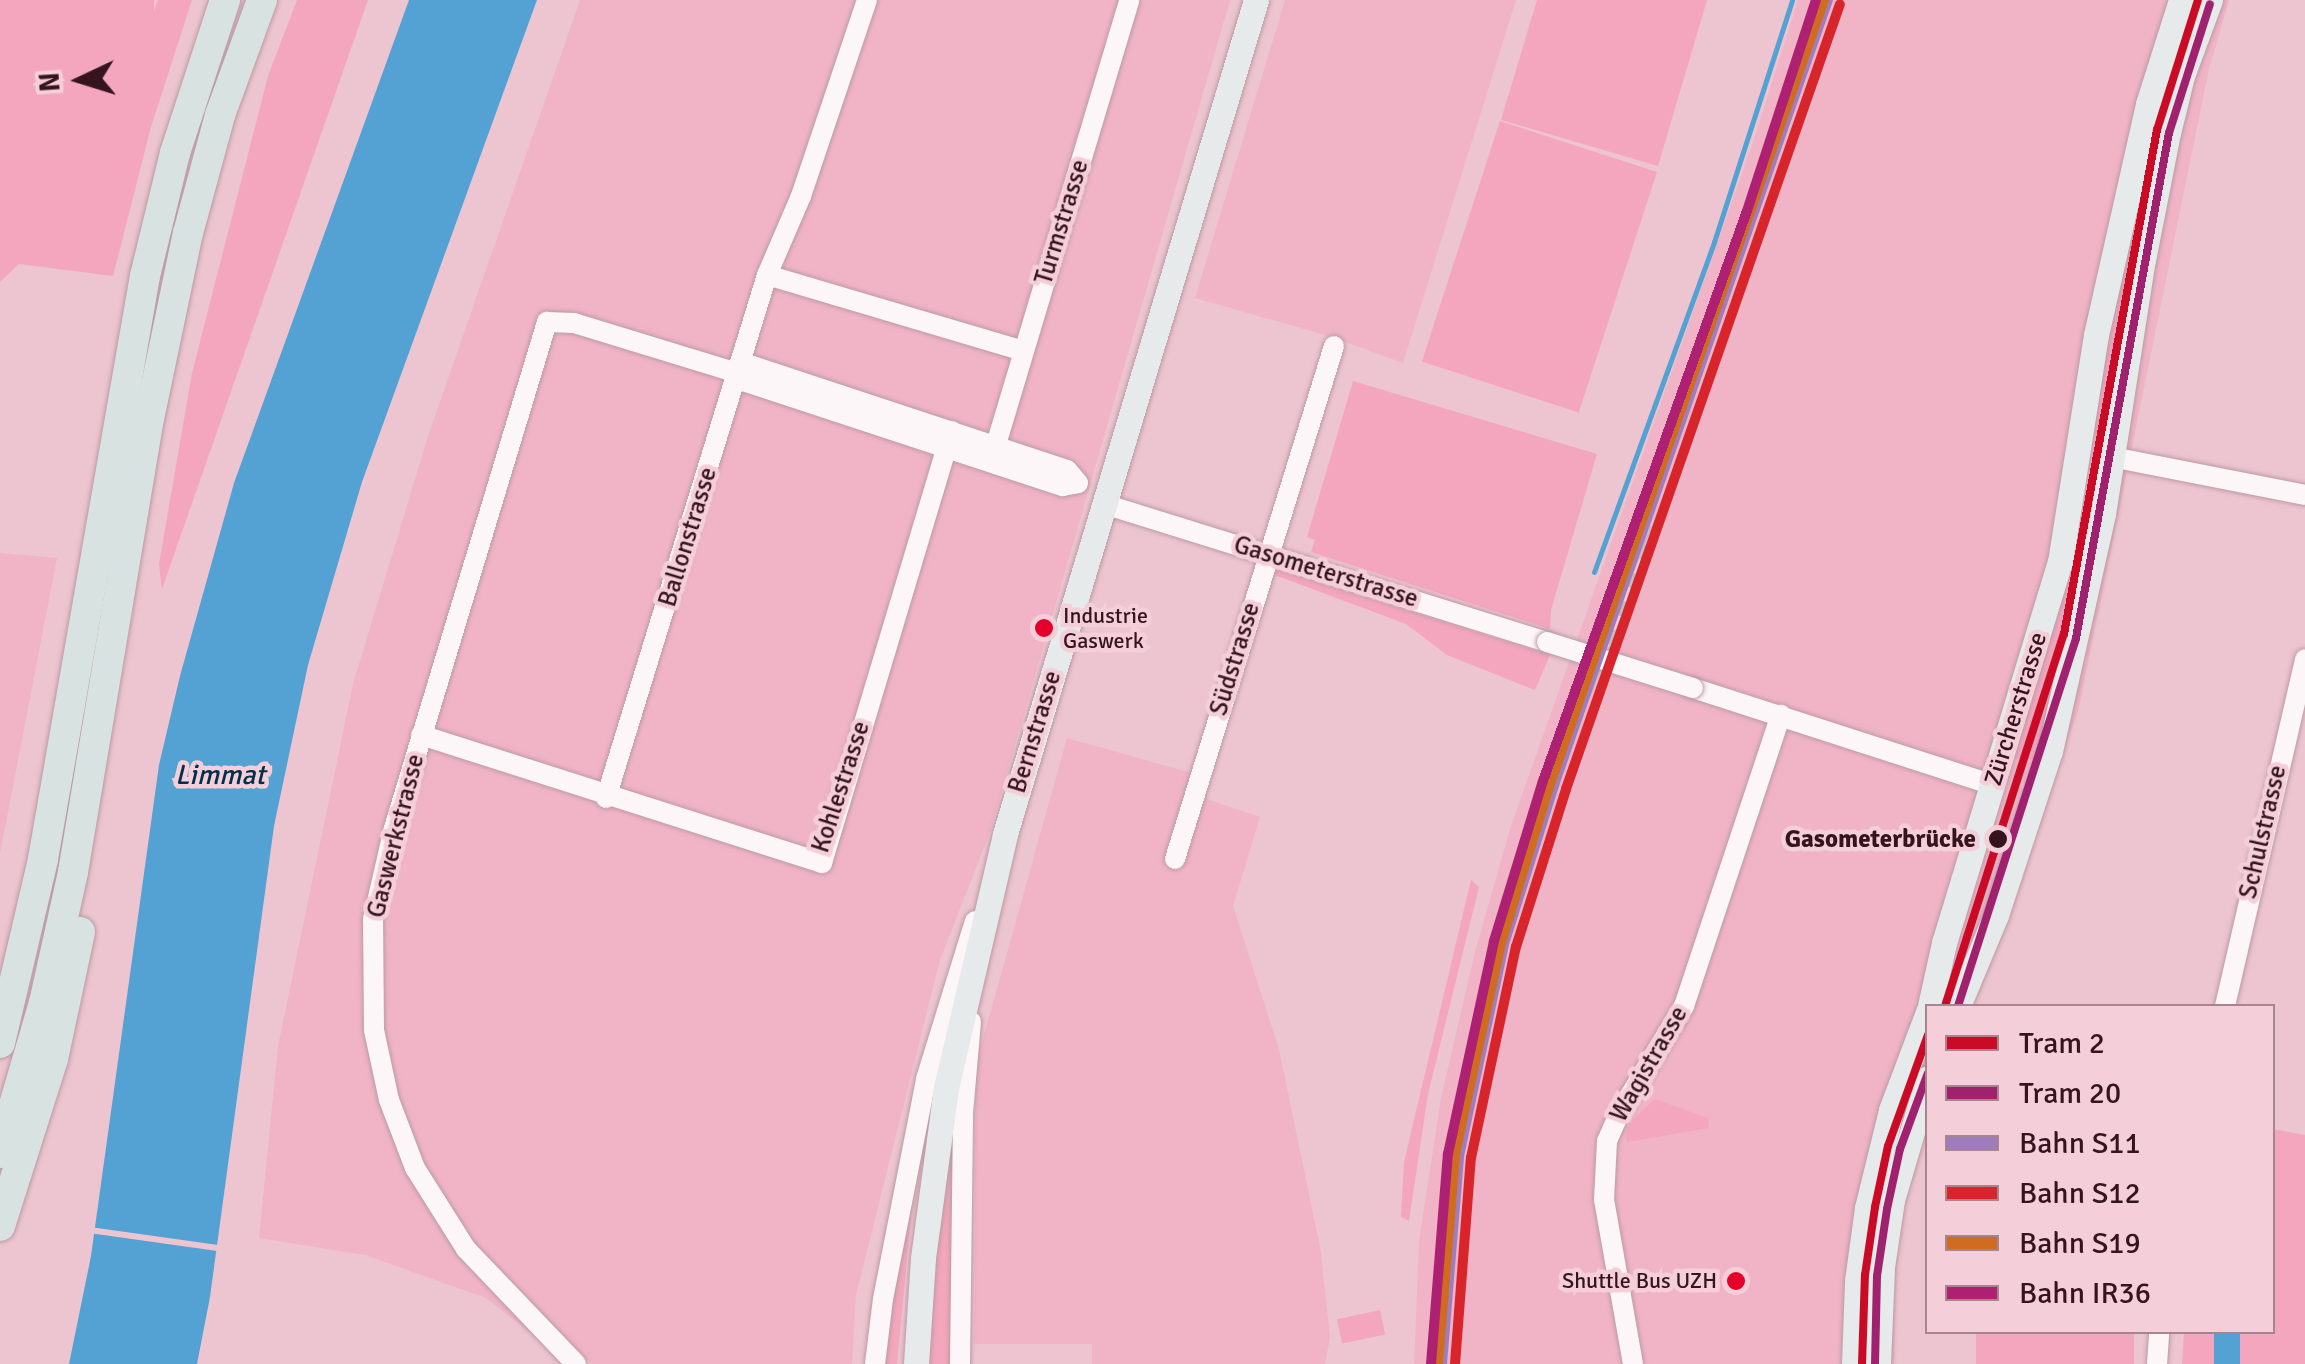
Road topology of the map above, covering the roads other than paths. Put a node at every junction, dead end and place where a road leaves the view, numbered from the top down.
1 (225, 0) edge
2 (262, 0) edge
3 (866, 0) edge
4 (1129, 0) edge
5 (1256, 0) edge
6 (2181, 0) edge
7 (2210, 0) edge
8 (767, 274) junction
9 (546, 322) joint
10 (1334, 346) dead end
11 (1023, 352) junction
12 (739, 371) junction
13 (949, 439) junction
14 (2074, 449) junction
15 (2112, 457) junction
16 (2305, 494) edge
17 (1104, 504) junction
18 (128, 542) junction
19 (1268, 554) junction
20 (2305, 659) edge
21 (1781, 715) junction
22 (421, 735) junction
23 (1993, 785) junction
24 (606, 798) junction
25 (2034, 800) junction
26 (1005, 834) junction
27 (1175, 859) dead end
28 (991, 895) junction
29 (1929, 1004) edge
30 (1959, 1004) edge
31 (2225, 1004) edge
32 (1925, 1018) edge
33 (0, 1043) edge
34 (1925, 1091) edge
35 (0, 1152) edge
36 (0, 1226) edge
37 (2159, 1334) edge
38 (576, 1364) edge
39 (876, 1364) edge
40 (916, 1364) edge
41 (960, 1364) edge
42 (1633, 1364) edge
43 (1854, 1364) edge
44 (1878, 1364) edge
45 (2157, 1364) edge

1 - 33 highway
2 - 18 highway
3 - 8 street, Ballonstrasse
4 - 11 street, Turmstrasse
5 - 17 main road, Bernstrasse
6 - 14 main road, Zürcherstrasse
7 - 15 main road, Zürcherstrasse
8 - 11 street
8 - 12 street, Ballonstrasse
9 - 12 street, Turmstrasse
9 - 22 street, Gaswerkstrasse
10 - 19 street, Südstrasse
11 - 13 street, Turmstrasse
12 - 13 street, Turmstrasse
12 - 24 street, Ballonstrasse
13 - 24 street, Kohlestrasse
14 - 15 main road
14 - 23 main road, Zürcherstrasse
15 - 16 street
15 - 25 main road, Zürcherstrasse
17 - 19 street, Gasometerstrasse
17 - 26 main road, Bernstrasse
18 - 35 highway
18 - 36 highway
19 - 21 street, Gasometerstrasse, bridge
19 - 27 street, Südstrasse
20 - 31 street, Schulstrasse
21 - 23 street
21 - 42 street, Wagistrasse
22 - 24 street, Kohlestrasse
22 - 38 street, Gaswerkstrasse
23 - 25 main road
23 - 29 main road, Zürcherstrasse
25 - 30 main road, Zürcherstrasse
26 - 28 main road, Bernstrasse
26 - 39 street
28 - 40 main road, Bernstrasse
28 - 41 street
32 - 43 main road, Zürcherstrasse
34 - 44 main road
37 - 45 street

